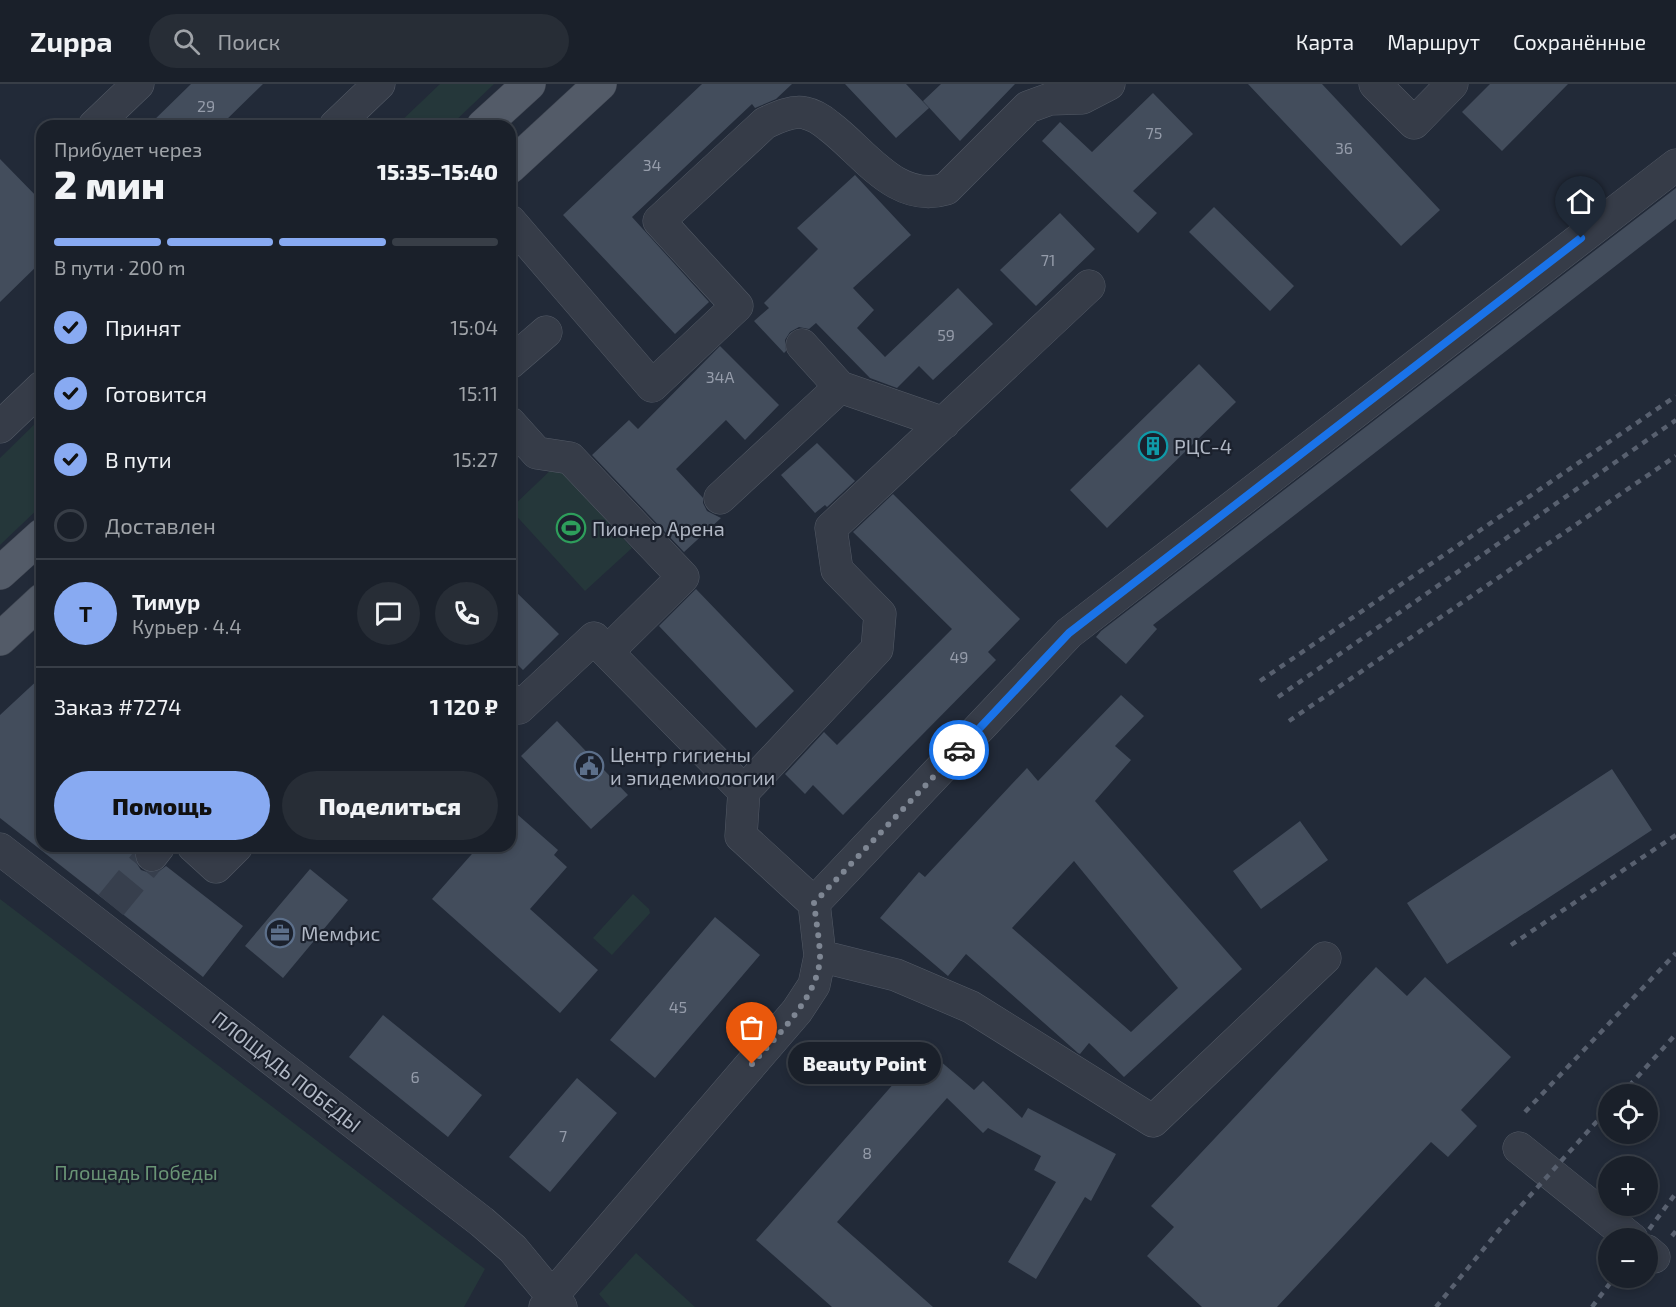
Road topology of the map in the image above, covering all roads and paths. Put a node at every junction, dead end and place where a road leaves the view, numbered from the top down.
1 (138, 84) edge
2 (379, 84) edge
3 (529, 84) edge
4 (600, 84) edge
5 (1108, 84) edge
6 (1375, 84) edge
7 (1452, 84) edge
8 (100, 120) edge
9 (341, 120) edge
10 (490, 120) edge
11 (516, 161) edge
12 (1676, 165) edge
13 (516, 227) edge
14 (1089, 286) dead end
15 (546, 332) dead end
16 (802, 345) dead end
17 (516, 358) edge
18 (840, 387) junction
19 (36, 393) edge
20 (944, 423) junction
21 (0, 427) edge
22 (516, 430) edge
23 (720, 498) dead end
24 (36, 540) edge
25 (0, 573) edge
26 (36, 606) edge
27 (0, 639) edge
28 (607, 652) junction
29 (516, 705) edge
30 (744, 791) junction
31 (0, 849) edge
32 (200, 852) edge
33 (231, 852) edge
34 (814, 903) junction
35 (820, 956) junction
36 (1325, 958) dead end
37 (1519, 1148) dead end
38 (1618, 1228) edge
39 (553, 1303) edge

1 - 8 street
2 - 9 street
3 - 10 main road
4 - 11 main road
5 - 13 street
6 - 7 street
12 - 34 street
14 - 20 street
15 - 17 street
16 - 18 street
18 - 20 street
18 - 23 street
19 - 21 street
20 - 30 street
22 - 28 street
24 - 25 main road
26 - 27 main road
28 - 29 street
28 - 30 street
30 - 34 street
31 - 39 street, ПЛОЩАДЬ ПОБЕДЫ
32 - 33 street
34 - 35 street
35 - 36 street
35 - 39 street
37 - 38 street

